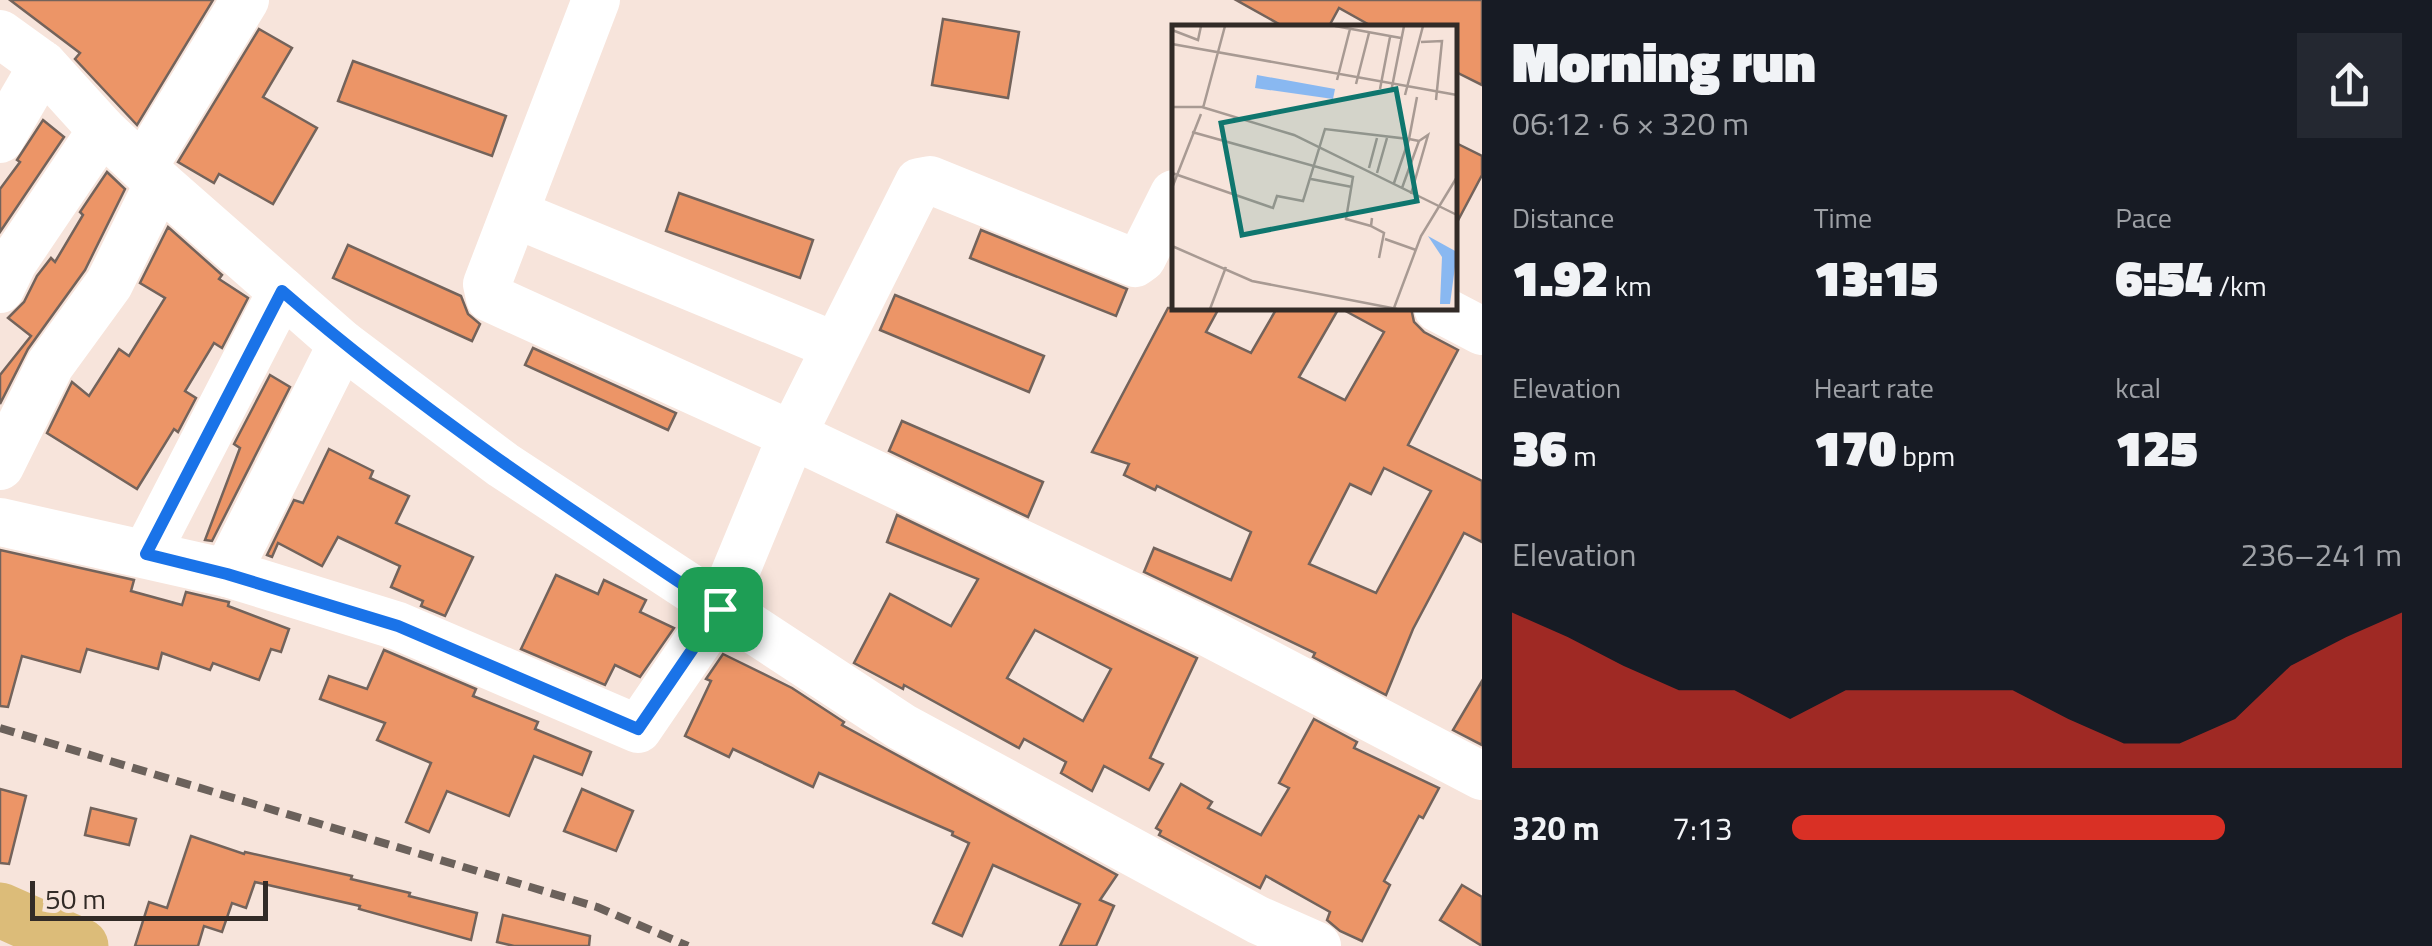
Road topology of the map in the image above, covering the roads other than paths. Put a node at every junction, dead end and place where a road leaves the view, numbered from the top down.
1 (245, 0) edge
2 (596, 0) edge
3 (0, 34) edge
4 (43, 65) junction
5 (102, 130) junction
6 (0, 139) edge
7 (151, 176) junction
8 (1172, 198) edge
9 (514, 214) junction
10 (0, 289) edge
11 (282, 291) junction
12 (1442, 310) edge
13 (1482, 331) edge
14 (342, 344) junction
15 (836, 346) junction
16 (792, 435) junction
17 (0, 466) edge
18 (0, 522) edge
19 (146, 554) junction
20 (227, 574) junction
21 (720, 609) junction
22 (1482, 776) edge
23 (1317, 946) edge

1 - 7 street
2 - 9 street
3 - 4 street
4 - 5 street
4 - 6 street
5 - 7 street
5 - 10 street
7 - 11 street
7 - 17 street
8 - 15 street
9 - 15 street
9 - 16 street
11 - 14 street
11 - 19 street
12 - 13 street
14 - 20 street
14 - 21 street
15 - 16 street
16 - 21 street
16 - 22 street
18 - 19 street
19 - 20 street
20 - 21 street
21 - 23 street

